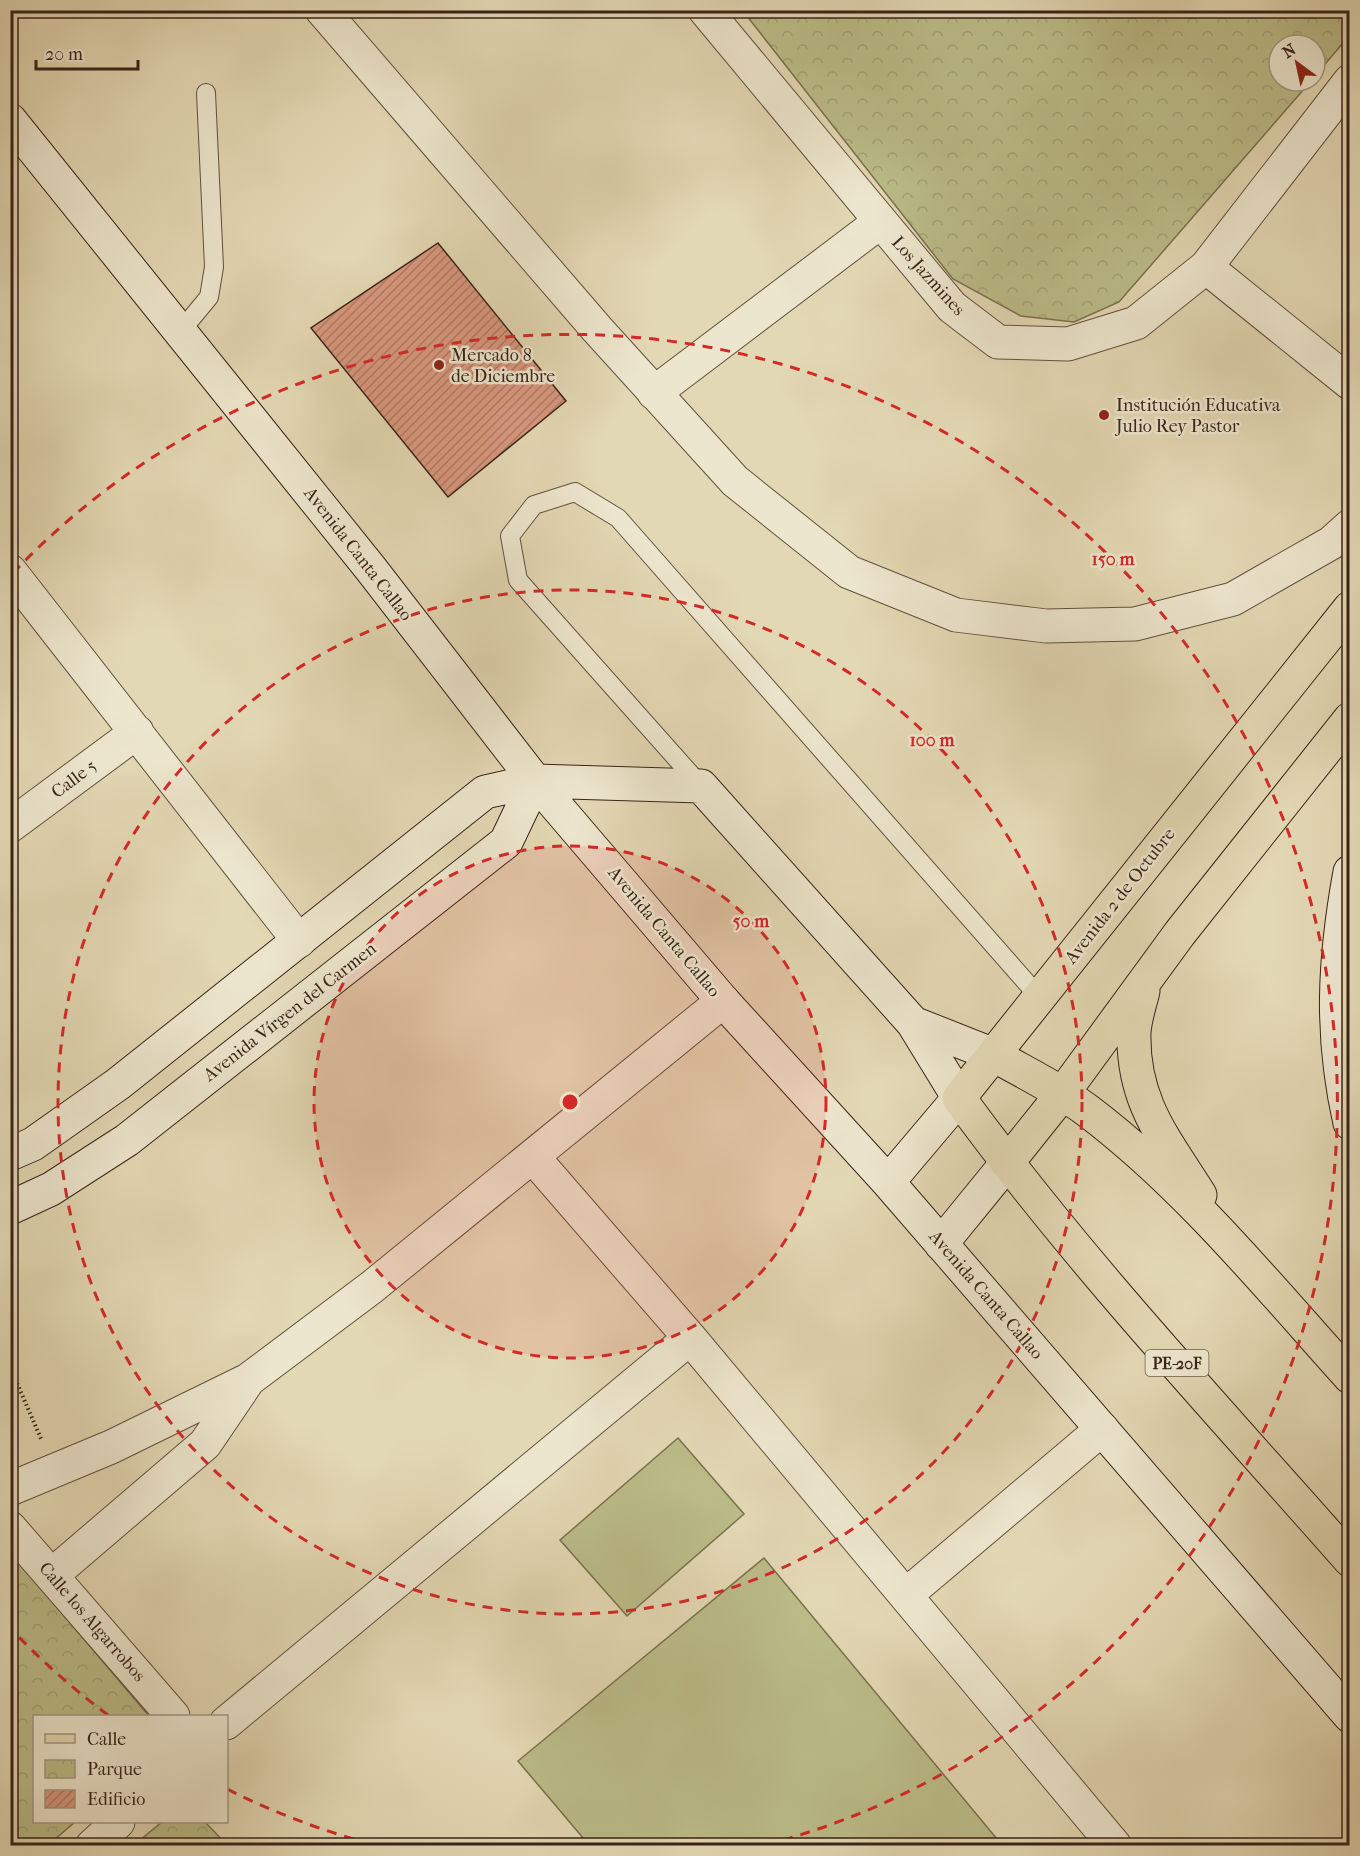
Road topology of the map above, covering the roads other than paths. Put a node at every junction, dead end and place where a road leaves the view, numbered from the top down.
1 (322, 10) edge
2 (705, 10) edge
3 (1350, 81) edge
4 (206, 93) dead end
5 (10, 120) edge
6 (880, 222) junction
7 (1206, 267) junction
8 (180, 332) junction
9 (1350, 383) edge
10 (654, 393) junction
11 (1350, 526) edge
12 (10, 571) edge
13 (1350, 608) edge
14 (1350, 719) edge
15 (137, 732) junction
16 (535, 781) junction
17 (701, 786) junction
18 (10, 826) edge
19 (1350, 872) edge
20 (299, 941) junction
21 (1144, 985) junction
22 (1040, 998) junction
23 (723, 1001) junction
24 (913, 1023) junction
25 (994, 1055) junction
26 (1345, 1080) edge
27 (1063, 1094) junction
28 (959, 1098) junction
29 (1350, 1124) edge
30 (10, 1154) edge
31 (533, 1157) junction
32 (1007, 1163) junction
33 (888, 1182) junction
34 (10, 1208) edge
35 (1229, 1242) junction
36 (941, 1244) junction
37 (690, 1338) junction
38 (1350, 1377) edge
39 (248, 1380) junction
40 (1102, 1429) junction
41 (10, 1489) edge
42 (10, 1528) edge
43 (1350, 1560) edge
44 (52, 1575) junction
45 (906, 1595) junction
46 (172, 1715) edge
47 (1350, 1716) edge
48 (228, 1721) edge
49 (116, 1823) edge
50 (92, 1845) edge
51 (1115, 1845) edge

1 - 10 street
2 - 6 street, Los Jazmines
3 - 7 street, Los Jazmines
4 - 8 lane
5 - 8 street, Avenida Canta Callao
6 - 7 street, Los Jazmines
6 - 10 street
7 - 9 street
8 - 16 street, Avenida Canta Callao
10 - 11 street
12 - 15 street
13 - 22 main road, Avenida 2 de Octubre
14 - 21 main road
15 - 18 street, Calle 5
15 - 20 street
16 - 17 street
16 - 20 street
16 - 23 street, Avenida Canta Callao
16 - 34 street, Avenida Vírgen del Carmen
17 - 22 lane
17 - 24 street, PE-20F
19 - 26 street
20 - 30 street
21 - 27 main road
21 - 35 main road
22 - 25 main road, Avenida 2 de Octubre
23 - 31 street
23 - 33 street, Avenida Canta Callao
24 - 25 street, PE-20F
24 - 28 street, PE-20F
25 - 27 main road, PE-20F
25 - 28 main road, Avenida 2 de Octubre
26 - 29 street
27 - 32 main road
27 - 35 main road, PE-20F
28 - 32 main road, PE-20F
28 - 33 street, Avenida 2 de Octubre
31 - 37 street
31 - 39 street
32 - 36 street
32 - 43 main road, PE-20F
33 - 36 street, Avenida Canta Callao
35 - 38 main road, PE-20F
36 - 40 street, Avenida Canta Callao
37 - 45 street
37 - 48 street
39 - 41 street
39 - 44 street
40 - 45 street
40 - 47 street, Avenida Canta Callao
42 - 44 street, Calle los Algarrobos
44 - 46 street, Calle los Algarrobos
45 - 51 street
49 - 50 street

